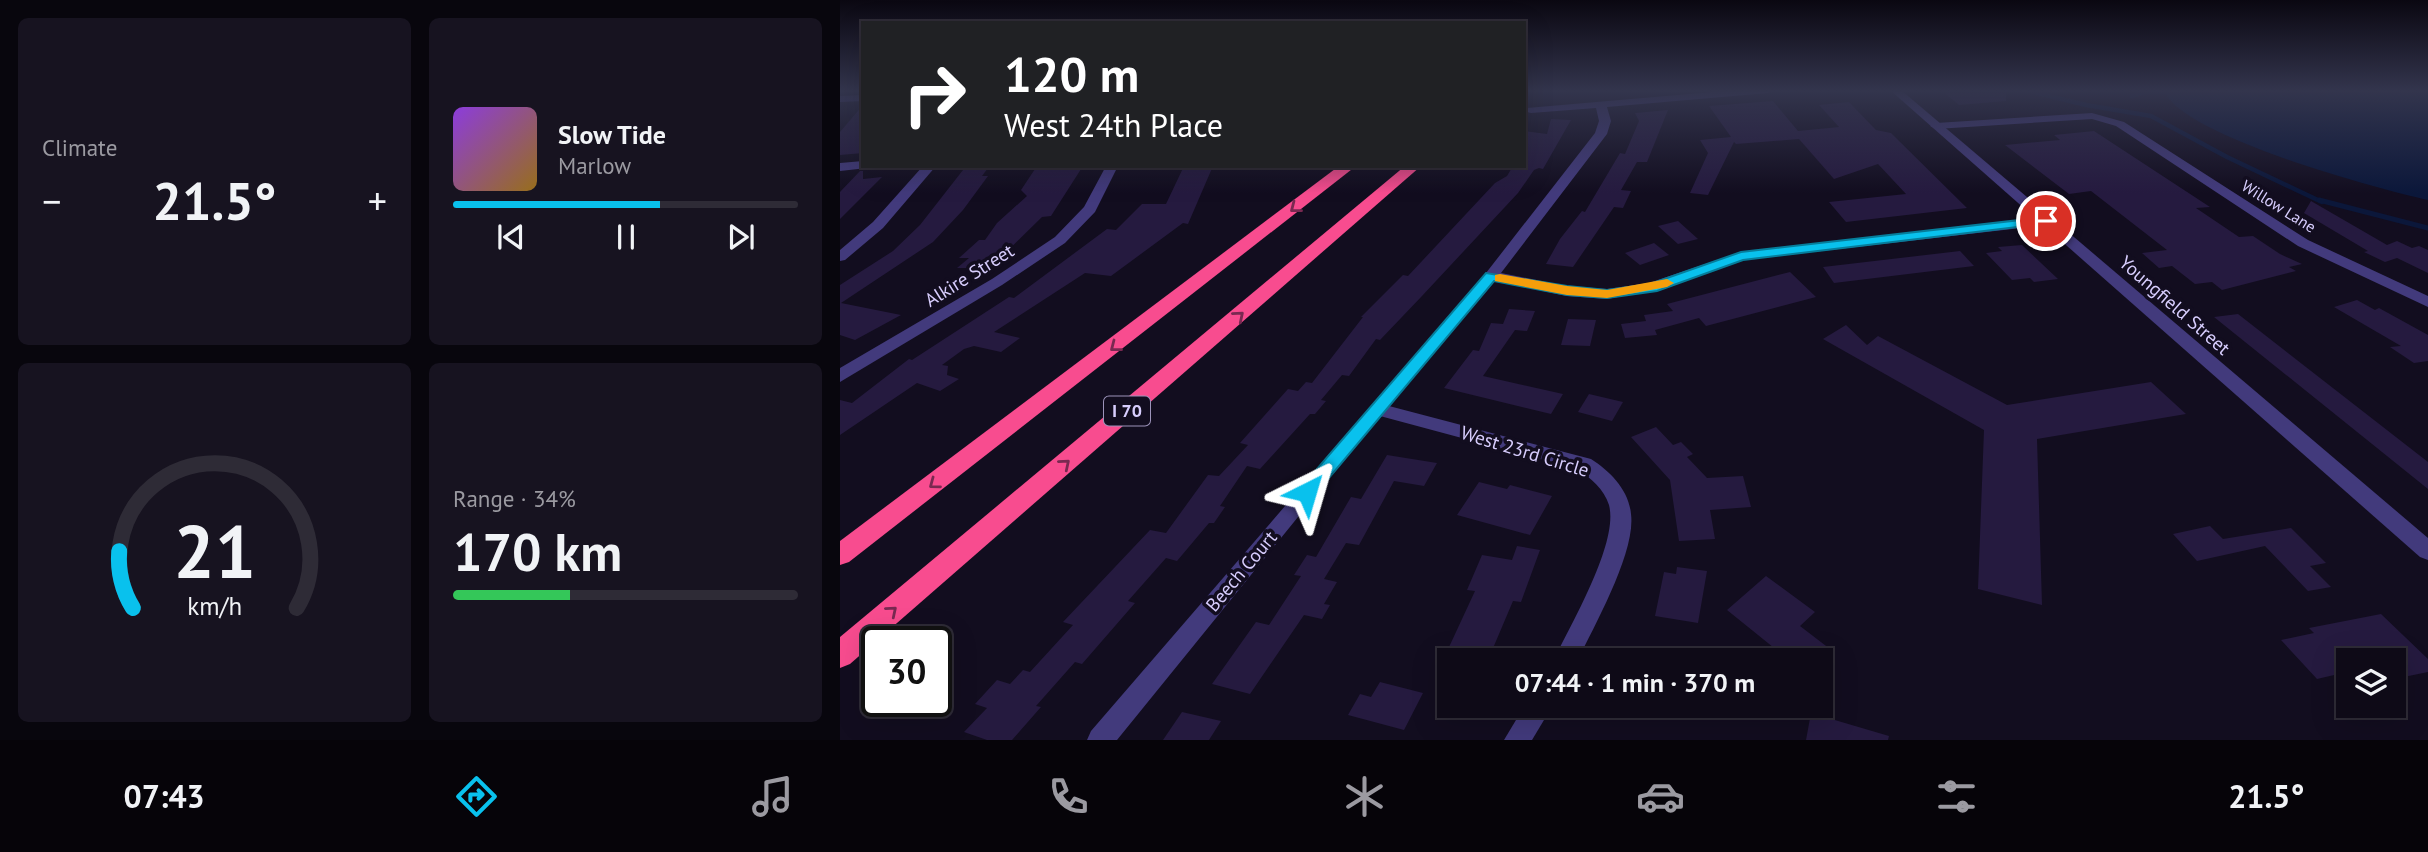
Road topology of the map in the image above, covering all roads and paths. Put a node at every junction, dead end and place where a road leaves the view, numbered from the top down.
1 (1604, 125) edge
2 (1959, 125) edge
3 (2121, 125) edge
4 (1936, 126) joint
5 (861, 165) edge
6 (840, 167) edge
7 (928, 168) edge
8 (1111, 168) edge
9 (1346, 168) edge
10 (1411, 168) edge
11 (1121, 187) dead end
12 (1102, 188) junction
13 (2046, 221) junction
14 (840, 257) edge
15 (1491, 276) junction
16 (2428, 302) edge
17 (840, 376) edge
18 (1376, 409) junction
19 (2428, 551) edge
20 (840, 555) edge
21 (1571, 648) edge
22 (840, 655) edge
23 (1531, 718) edge
24 (1100, 740) edge
25 (1517, 740) edge

1 - 15 street, Beech Court
2 - 4 street, Willow Lane
3 - 16 street, Willow Lane
4 - 13 street, Youngfield Street
5 - 6 street
7 - 14 street
8 - 12 street, Alkire Street
9 -> 20 highway
22 -> 10 highway, I 70
11 - 12 street
12 - 17 street, Alkire Street
13 - 15 street
13 - 19 street, Youngfield Street
15 - 18 street, Beech Court
18 - 21 street, West 23rd Circle
18 - 24 street, Beech Court
23 - 25 street

